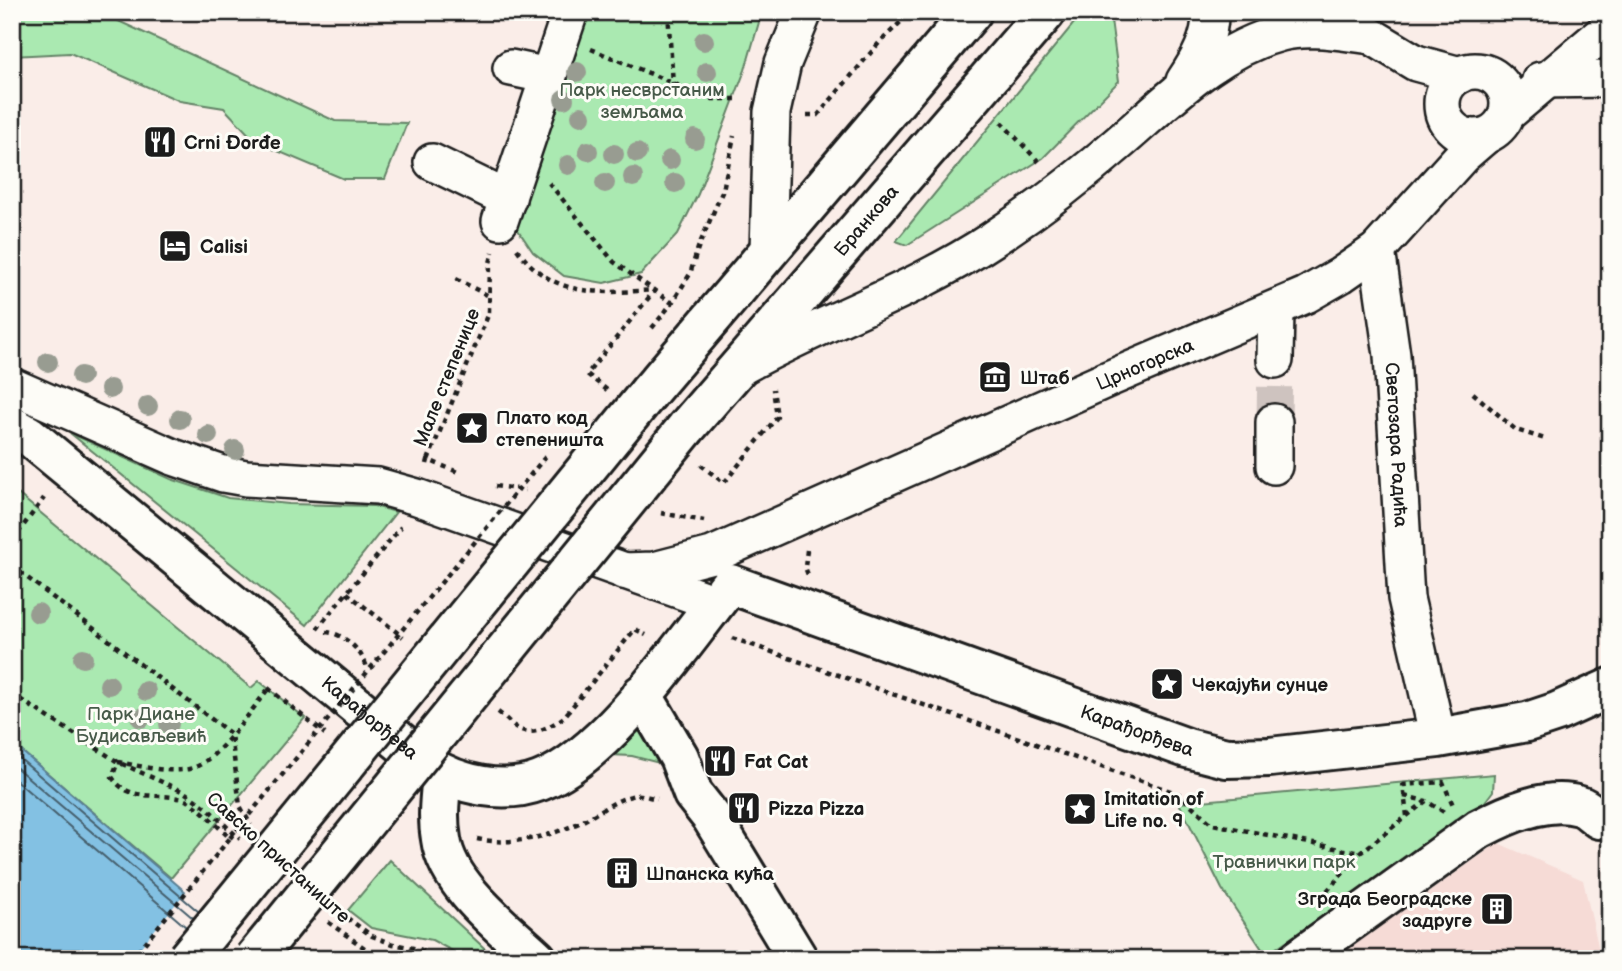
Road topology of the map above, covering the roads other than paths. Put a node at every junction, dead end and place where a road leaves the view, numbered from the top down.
1 (804, 12) edge
2 (972, 12) edge
3 (1210, 12) edge
4 (1333, 12) edge
5 (1045, 14) edge
6 (566, 24) edge
7 (1610, 27) edge
8 (1366, 35) junction
9 (511, 68) dead end
10 (549, 76) junction
11 (1548, 79) junction
12 (1610, 79) edge
13 (1178, 90) junction
14 (1450, 99) junction
15 (1497, 111) junction
16 (432, 162) dead end
17 (1443, 176) junction
18 (1377, 250) junction
19 (768, 251) junction
20 (1276, 309) junction
21 (1275, 360) tunnel mouth
22 (736, 370) junction
23 (12, 386) edge
24 (1274, 422) tunnel mouth
25 (17, 426) edge
26 (1274, 466) dead end
27 (802, 532) junction
28 (623, 571) junction
29 (724, 608) junction
30 (642, 694) junction
31 (1597, 694) edge
32 (1438, 738) junction
33 (442, 774) junction
34 (1597, 819) edge
35 (187, 959) edge
36 (254, 959) edge
37 (537, 959) edge
38 (798, 959) edge
39 (1298, 959) edge

1 - 19 street
2 - 19 main road
3 - 13 street
4 - 8 street
5 - 22 main road, Бранкова
6 - 10 street
7 - 11 street
8 - 13 street
8 - 14 street
9 - 10 street
10 - 16 street
11 - 12 street
11 - 15 street
13 - 22 street
14 - 15 street
14 - 15 street
14 - 17 street
15 - 17 street
17 - 18 street
18 - 20 street, Црногорска
18 - 32 street, Светозара Радића
19 - 35 main road, bridge
20 - 21 street
20 - 27 street, Црногорска
22 - 36 main road, Бранкова, bridge
23 - 28 street, Карађорђева
24 - 26 street
25 - 33 main road, Карађорђева
27 - 28 street, Црногорска
27 - 29 street, Црногорска
28 - 29 street, Карађорђева
29 - 30 main road, Карађорђева
29 - 32 main road, Карађорђева
30 - 33 main road, Карађорђева
30 - 38 main road
31 - 32 main road, Карађорђева
33 - 37 main road
34 - 39 main road

